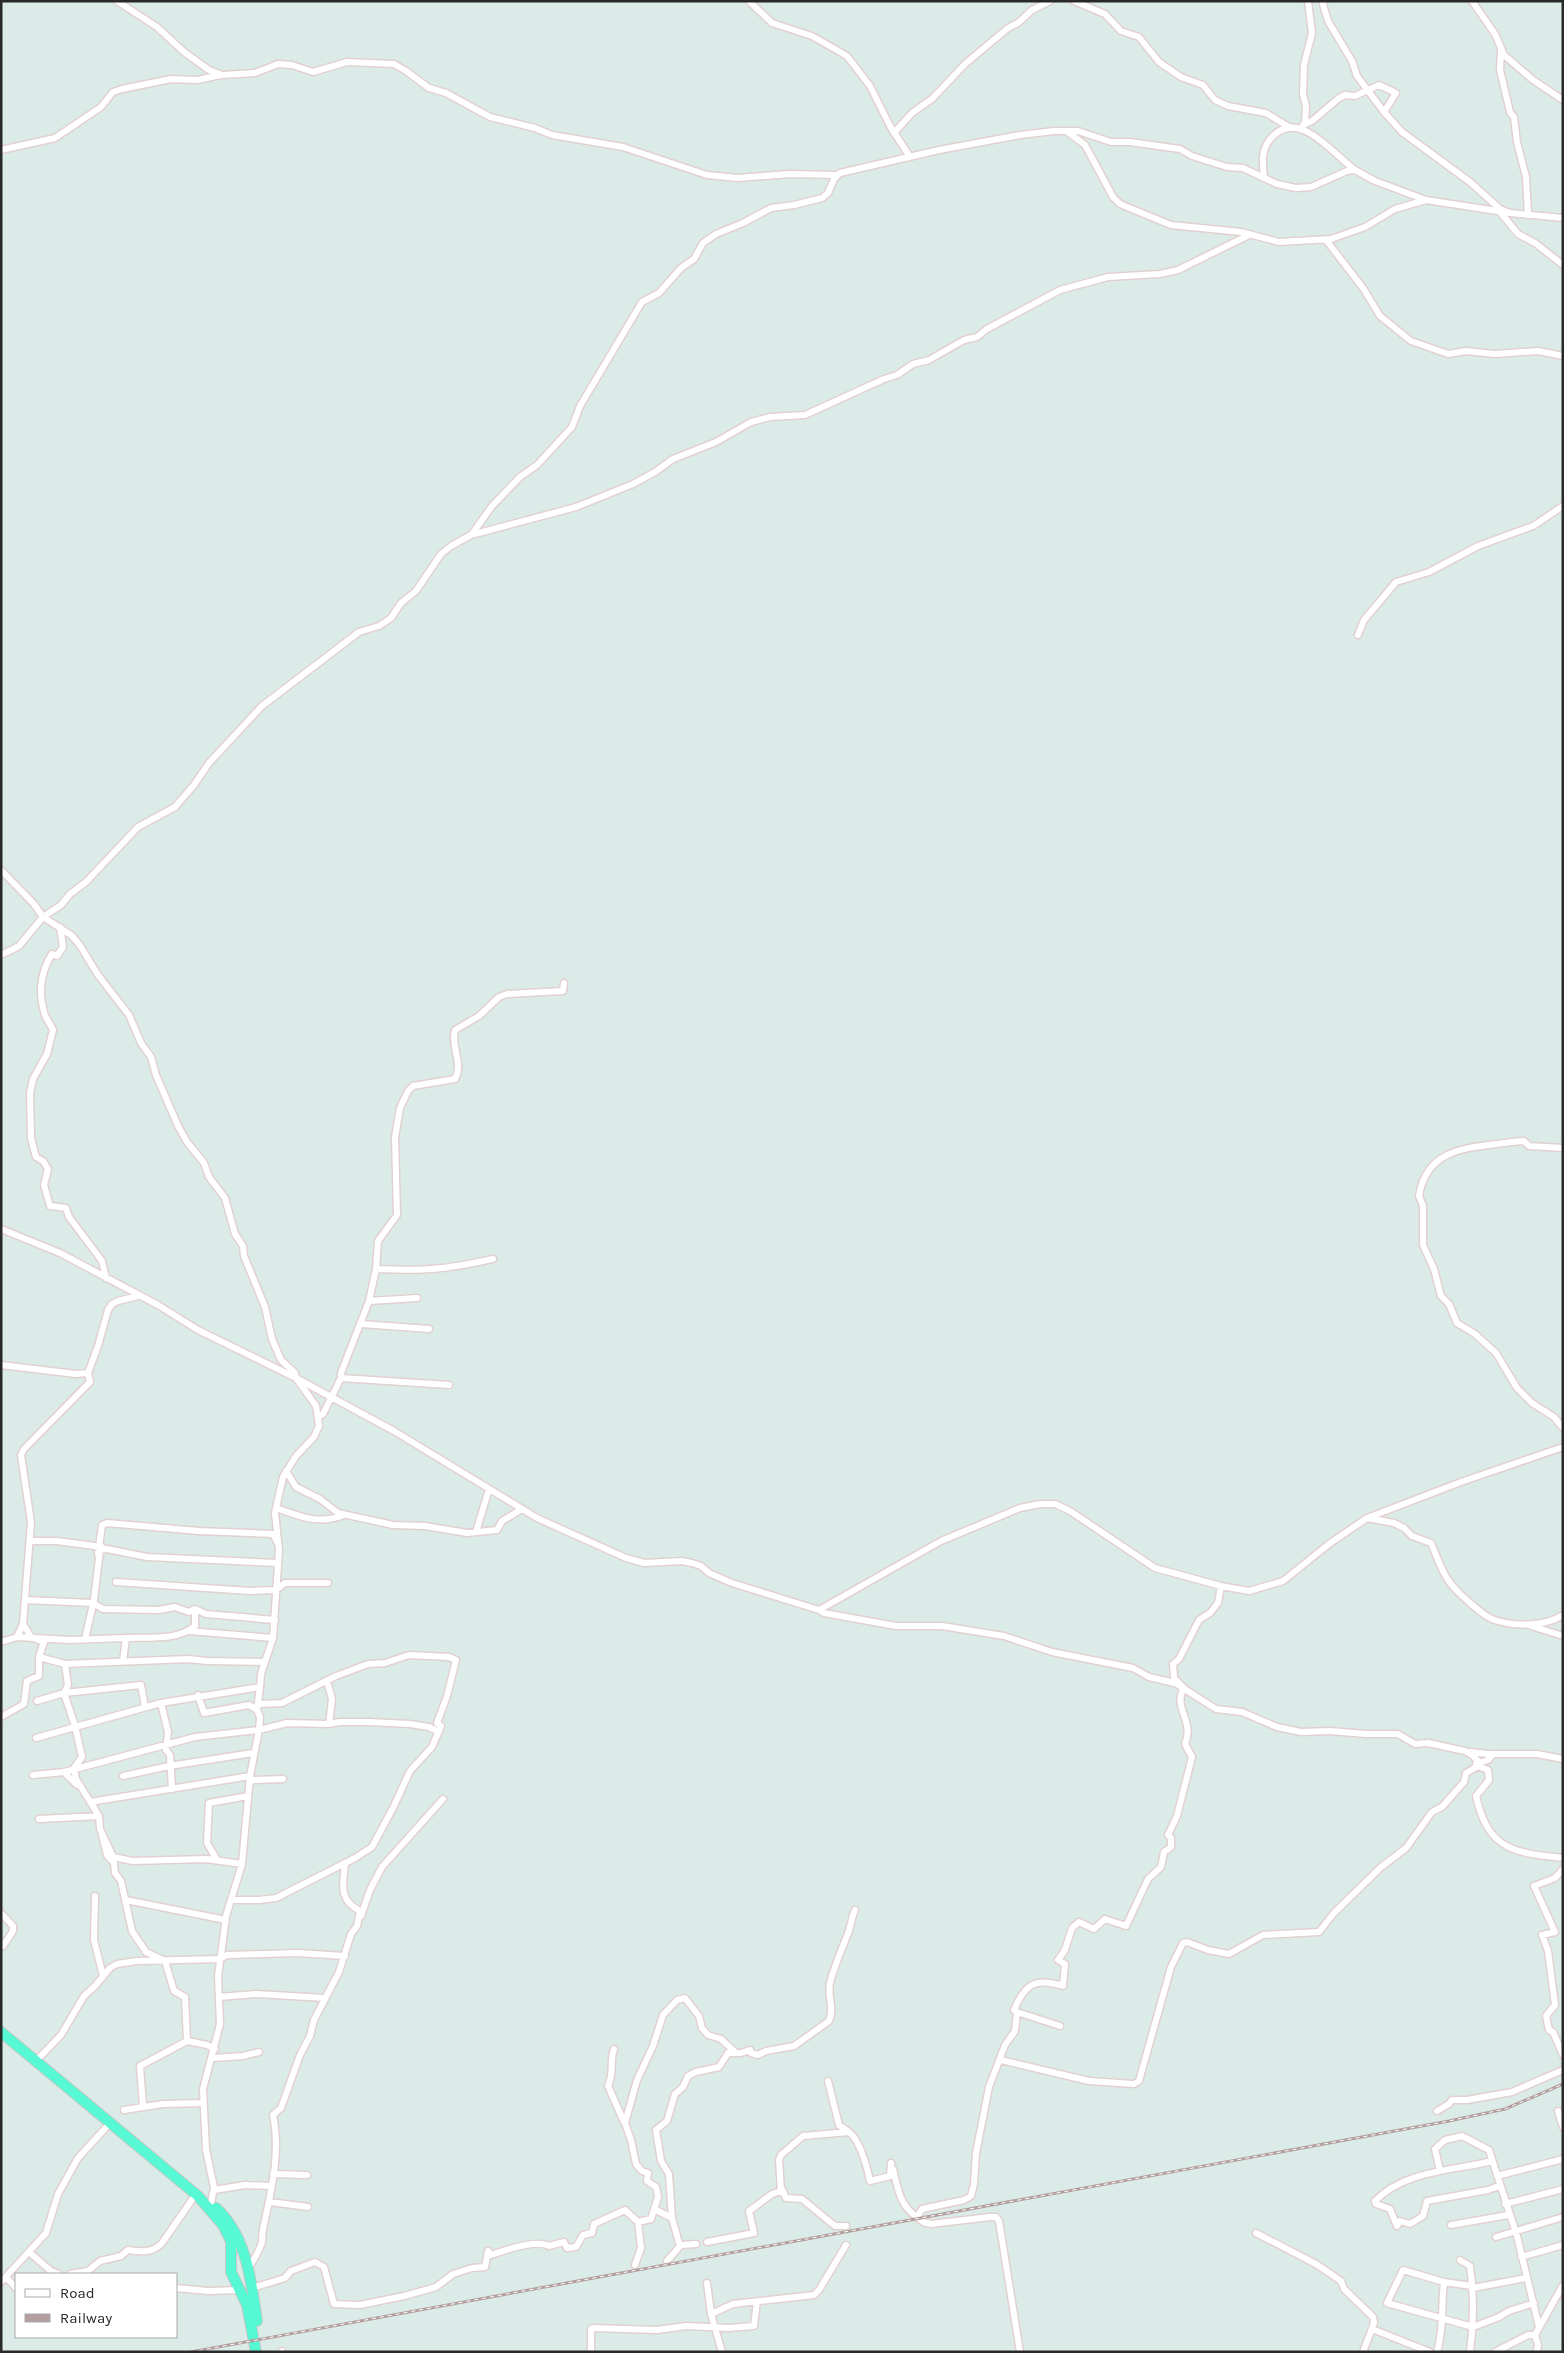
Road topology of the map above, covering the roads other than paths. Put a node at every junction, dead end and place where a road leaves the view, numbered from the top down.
1 (117, 1) edge
2 (749, 1) edge
3 (1050, 1) edge
4 (1074, 1) edge
5 (1308, 1) edge
6 (1322, 1) edge
7 (1472, 1) edge
8 (1501, 50) junction
9 (222, 75) junction
10 (1368, 90) junction
11 (1563, 100) edge
12 (1384, 112) junction
13 (1303, 126) junction
14 (1289, 127) junction
15 (1068, 132) junction
16 (894, 133) junction
17 (1, 150) edge
18 (910, 157) junction
19 (1355, 170) junction
20 (837, 175) junction
21 (1264, 178) junction
22 (1426, 200) junction
23 (1500, 212) junction
24 (1510, 213) junction
25 (1528, 215) junction
26 (1563, 218) edge
27 (1249, 235) junction
28 (1326, 240) junction
29 (1563, 265) edge
30 (1563, 356) edge
31 (1563, 506) edge
32 (471, 535) junction
33 (1358, 635) dead end
34 (1, 870) edge
35 (43, 917) junction
36 (60, 927) junction
37 (1, 955) edge
38 (564, 983) dead end
39 (1563, 1148) edge
40 (1, 1229) edge
41 (493, 1259) dead end
42 (376, 1269) junction
43 (106, 1278) junction
44 (140, 1296) junction
45 (417, 1298) dead end
46 (370, 1301) junction
47 (361, 1324) junction
48 (429, 1328) dead end
49 (1, 1365) edge
50 (88, 1373) junction
51 (296, 1378) junction
52 (341, 1378) junction
53 (448, 1386) dead end
54 (331, 1396) junction
55 (318, 1417) junction
56 (1563, 1428) edge
57 (1563, 1447) edge
58 (286, 1471) junction
59 (488, 1490) junction
60 (276, 1508) junction
61 (522, 1509) junction
62 (346, 1515) junction
63 (1367, 1518) junction
64 (476, 1532) junction
65 (31, 1541) junction
66 (279, 1546) junction
67 (99, 1547) junction
68 (116, 1549) dead end
69 (278, 1563) junction
70 (96, 1576) junction
71 (116, 1582) dead end
72 (328, 1583) dead end
73 (1221, 1586) junction
74 (276, 1590) junction
75 (25, 1600) junction
76 (93, 1603) junction
77 (195, 1609) junction
78 (819, 1610) junction
79 (1563, 1615) edge
80 (275, 1620) junction
81 (23, 1624) junction
82 (1524, 1625) junction
83 (189, 1631) junction
84 (1563, 1636) edge
85 (17, 1637) junction
86 (31, 1637) junction
87 (126, 1638) junction
88 (273, 1638) junction
89 (85, 1639) junction
90 (1, 1642) edge
91 (39, 1658) junction
92 (123, 1661) junction
93 (265, 1662) junction
94 (65, 1664) junction
95 (328, 1681) junction
96 (260, 1687) junction
97 (1184, 1688) junction
98 (64, 1693) junction
99 (198, 1696) junction
100 (37, 1701) dead end
101 (161, 1703) junction
102 (145, 1707) junction
103 (258, 1707) junction
104 (1, 1717) edge
105 (329, 1724) junction
106 (76, 1726) junction
107 (259, 1730) junction
108 (439, 1732) junction
109 (36, 1738) dead end
110 (167, 1746) junction
111 (1465, 1751) junction
112 (254, 1753) junction
113 (1493, 1754) junction
114 (1563, 1759) edge
115 (1478, 1764) junction
116 (169, 1766) junction
117 (74, 1768) junction
118 (64, 1772) junction
119 (32, 1775) dead end
120 (123, 1776) dead end
121 (250, 1776) junction
122 (284, 1779) dead end
123 (249, 1784) junction
124 (172, 1789) junction
125 (83, 1790) junction
126 (248, 1796) junction
127 (443, 1799) dead end
128 (90, 1802) junction
129 (98, 1816) junction
130 (39, 1819) dead end
131 (100, 1829) junction
132 (1563, 1858) edge
133 (165, 1860) junction
134 (217, 1860) junction
135 (114, 1863) junction
136 (242, 1864) junction
137 (345, 1864) junction
138 (1563, 1869) edge
139 (95, 1896) dead end
140 (126, 1900) junction
141 (231, 1900) junction
142 (856, 1910) dead end
143 (1, 1913) edge
144 (226, 1920) junction
145 (357, 1926) junction
146 (3, 1946) dead end
147 (345, 1956) junction
148 (220, 1959) junction
149 (165, 1961) junction
150 (103, 1976) junction
151 (219, 1997) junction
152 (325, 1998) junction
153 (1017, 2012) junction
154 (1060, 2026) dead end
155 (1, 2032) edge
156 (187, 2041) junction
157 (215, 2049) junction
158 (614, 2049) dead end
159 (259, 2052) dead end
160 (735, 2052) junction
161 (1563, 2055) edge
162 (213, 2058) junction
163 (1001, 2060) junction
164 (36, 2061) junction
165 (1563, 2070) edge
166 (828, 2081) dead end
167 (203, 2103) junction
168 (143, 2106) junction
169 (124, 2110) dead end
170 (1437, 2111) dead end
171 (1558, 2111) dead end
172 (110, 2123) junction
173 (624, 2123) junction
174 (1563, 2127) edge
175 (849, 2132) junction
176 (1563, 2159) edge
177 (1492, 2161) junction
178 (1440, 2171) junction
179 (273, 2174) junction
180 (307, 2175) dead end
181 (1497, 2176) junction
182 (779, 2185) junction
183 (272, 2186) junction
184 (1499, 2186) junction
185 (1563, 2189) edge
186 (214, 2190) junction
187 (197, 2195) junction
188 (270, 2202) junction
189 (211, 2204) junction
190 (1505, 2204) junction
191 (308, 2207) dead end
192 (654, 2209) junction
193 (1508, 2215) junction
194 (917, 2217) junction
195 (1563, 2217) edge
196 (672, 2218) junction
197 (638, 2222) junction
198 (1451, 2225) dead end
199 (846, 2226) dead end
200 (1515, 2231) junction
201 (1256, 2233) dead end
202 (1496, 2237) dead end
203 (707, 2242) dead end
204 (696, 2244) dead end
205 (846, 2245) dead end
206 (1563, 2245) edge
207 (681, 2246) junction
208 (29, 2252) junction
209 (1520, 2257) junction
210 (1460, 2260) dead end
211 (667, 2261) dead end
212 (635, 2265) dead end
213 (248, 2268) junction
214 (56, 2273) edge
215 (76, 2273) edge
216 (1526, 2278) junction
217 (4, 2279) edge
218 (1444, 2282) junction
219 (707, 2283) dead end
220 (15, 2287) edge
221 (1472, 2287) junction
222 (178, 2288) edge
223 (252, 2288) junction
224 (240, 2290) junction
225 (1562, 2291) edge
226 (757, 2301) junction
227 (1534, 2303) junction
228 (711, 2314) junction
229 (1443, 2319) junction
230 (714, 2327) junction
231 (1473, 2327) junction
232 (1539, 2327) junction
233 (1372, 2328) junction
234 (1535, 2335) junction
235 (1413, 2349) edge
236 (720, 2351) edge
237 (1536, 2351) edge
238 (256, 2352) edge
239 (263, 2352) edge
240 (591, 2352) edge
241 (1020, 2352) edge
242 (1363, 2352) edge
243 (1430, 2352) edge
244 (1437, 2352) edge
245 (1470, 2352) edge
246 (1495, 2352) edge

1 - 9 street
2 - 16 street
3 - 16 street
4 - 14 street
5 - 13 street
6 - 10 street
7 - 8 street
8 - 11 street
8 - 25 street
9 - 17 street
9 - 20 street
10 - 12 street
10 - 12 street
10 - 13 street
12 - 24 street
13 - 14 street
13 - 19 street
14 - 21 street
15 - 18 street
15 - 21 street
15 - 27 street
16 - 18 street
18 - 20 street
19 - 21 street
19 - 22 street
20 - 32 street
22 - 23 street
22 - 28 street
23 - 24 street
23 - 29 street
24 - 25 street
25 - 26 street
27 - 28 street
27 - 32 street
28 - 30 street
31 - 33 street
32 - 35 street
34 - 35 street
35 - 36 street
35 - 37 street
36 - 43 street
36 - 51 street
38 - 42 street
39 - 56 street
40 - 43 street
41 - 42 street
42 - 46 street
43 - 44 street
44 - 50 street
44 - 51 street
45 - 46 street
46 - 47 street
47 - 48 street
47 - 52 street
49 - 50 street
50 - 65 street
51 - 54 street
51 - 55 street
52 - 53 street
52 - 54 street
54 - 55 street
54 - 59 street
55 - 58 street
57 - 63 street
58 - 60 street
58 - 62 street
59 - 61 street
59 - 64 street
60 - 62 street
60 - 66 street
61 - 64 street
61 - 78 street
62 - 64 street
63 - 73 street
63 - 82 street
65 - 67 street
65 - 75 street
66 - 67 street
66 - 69 street
67 - 68 street
67 - 70 street
69 - 70 street
69 - 74 street
70 - 76 street
71 - 74 street
72 - 74 street
73 - 78 street
73 - 97 street
74 - 80 street
75 - 76 street
75 - 81 street
76 - 77 street
76 - 89 street
77 - 80 street
77 - 83 street
78 - 97 street
79 - 82 street
80 - 88 street
81 - 85 street
81 - 86 street
82 - 84 street
83 - 87 street
83 - 88 street
85 - 86 street
85 - 90 street
86 - 89 street
86 - 91 street
87 - 89 street
87 - 92 street
88 - 93 street
91 - 94 street
91 - 104 street
92 - 93 street
92 - 94 street
93 - 96 street
94 - 98 street
95 - 103 street
95 - 105 street
95 - 108 street
96 - 99 street
96 - 103 street
97 - 111 street
97 - 153 street
98 - 100 street
98 - 102 street
98 - 106 street
99 - 101 street
99 - 103 street
101 - 102 street
101 - 110 street
102 - 106 street
103 - 107 street
105 - 107 street
105 - 108 street
106 - 109 street
106 - 117 street
107 - 110 street
107 - 112 street
108 - 137 street
110 - 116 street
110 - 117 street
111 - 113 street
111 - 115 street
112 - 116 street
112 - 121 street
113 - 114 street
113 - 115 street
115 - 132 street
115 - 163 street
116 - 120 street
116 - 124 street
117 - 118 street
117 - 125 street
118 - 119 street
118 - 125 street
121 - 123 street
121 - 124 street
122 - 123 street
123 - 126 street
124 - 128 street
125 - 128 street
126 - 134 street
126 - 136 street
127 - 145 street
128 - 129 street
129 - 130 street
129 - 131 street
131 - 133 street
131 - 135 street
133 - 134 street
133 - 135 street
134 - 136 street
135 - 140 street
136 - 141 street
137 - 141 street
137 - 145 street
138 - 161 street
139 - 150 street
140 - 144 street
140 - 149 street
141 - 144 street
142 - 160 street
143 - 146 street
144 - 148 street
145 - 147 street
147 - 148 street
147 - 152 street
148 - 149 street
148 - 151 street
149 - 150 street
149 - 156 street
150 - 164 street
151 - 152 street
151 - 157 street
152 - 179 street
153 - 154 street
153 - 163 street
155 - 164 highway
156 - 157 street
156 - 168 street
157 - 162 street
158 - 173 street
159 - 162 street
160 - 173 street
160 - 196 street
162 - 167 street
163 - 194 street
164 - 172 highway
165 - 170 street
166 - 175 street
167 - 168 street
167 - 186 street
168 - 169 street
171 - 174 street
172 - 187 highway
172 - 208 street
173 - 192 street
175 - 182 street
175 - 194 street
176 - 181 street
177 - 178 street
177 - 178 street
177 - 181 street
178 - 184 street
179 - 180 street
179 - 183 street
181 - 184 street
182 - 199 street
182 - 203 street
183 - 186 street
183 - 188 street
184 - 190 street
185 - 190 street
186 - 189 street
187 - 189 highway
187 - 215 street
187 - 224 highway
188 - 191 street
188 - 213 street
189 - 213 highway
190 - 193 street
192 - 196 street
192 - 197 street
193 - 198 street
193 - 200 street
194 - 241 street
195 - 200 street
196 - 207 street
197 - 212 street
197 - 223 street
200 - 202 street
200 - 209 street
201 - 233 street
204 - 207 street
205 - 226 street
206 - 209 street
207 - 211 street
208 - 214 street
208 - 217 street
209 - 216 street
210 - 221 street
213 - 223 highway
216 - 221 street
216 - 227 street
217 - 220 street
218 - 221 street
218 - 229 street
218 - 229 street
219 - 228 street
221 - 231 street
222 - 224 street
223 - 239 highway
224 - 238 highway
225 - 232 street
226 - 228 street
226 - 230 street
227 - 231 street
227 - 232 street
228 - 230 street
229 - 231 street
229 - 244 street
230 - 236 street
230 - 240 street
231 - 245 street
232 - 234 street
233 - 235 street
233 - 242 street
234 - 237 street
234 - 246 street
235 - 243 street

